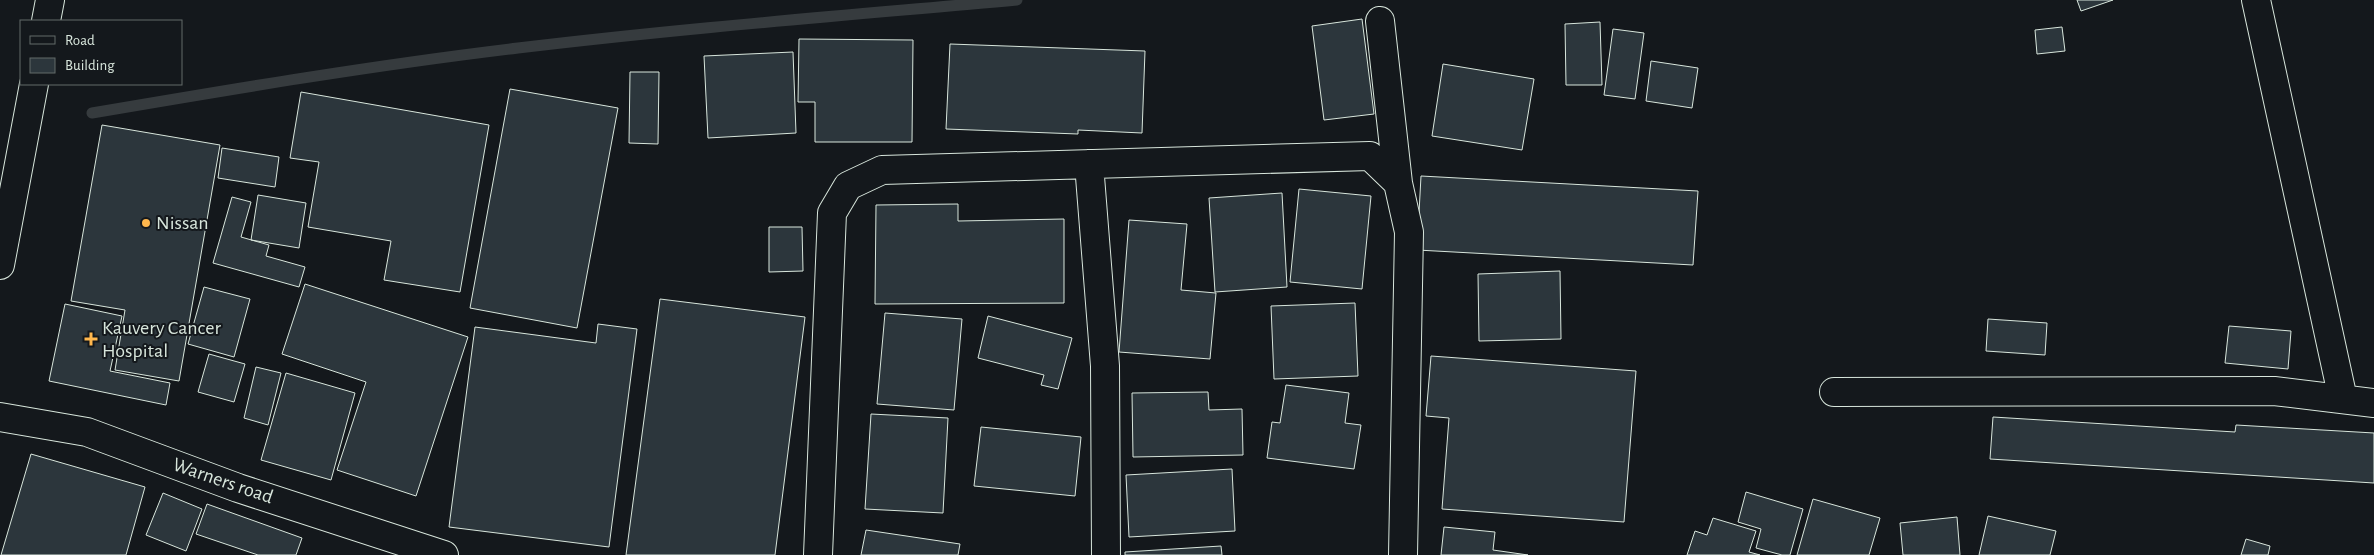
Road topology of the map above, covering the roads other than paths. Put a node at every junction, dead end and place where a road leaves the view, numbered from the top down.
1 (50, 0) edge
2 (2256, 0) edge
3 (46, 20) edge
4 (1380, 21) dead end
5 (34, 85) edge
6 (1088, 164) junction
7 (1398, 183) junction
8 (0, 265) edge
9 (1834, 392) dead end
10 (2343, 399) junction
11 (2374, 403) edge
12 (0, 417) edge
13 (444, 555) edge
14 (818, 555) edge
15 (1106, 555) edge
16 (1402, 555) edge

1 - 3 street
2 - 10 street
4 - 7 street
5 - 8 street
6 - 7 street
6 - 14 street
6 - 15 street
7 - 16 street
9 - 10 street
10 - 11 street
12 - 13 street, Warners road

